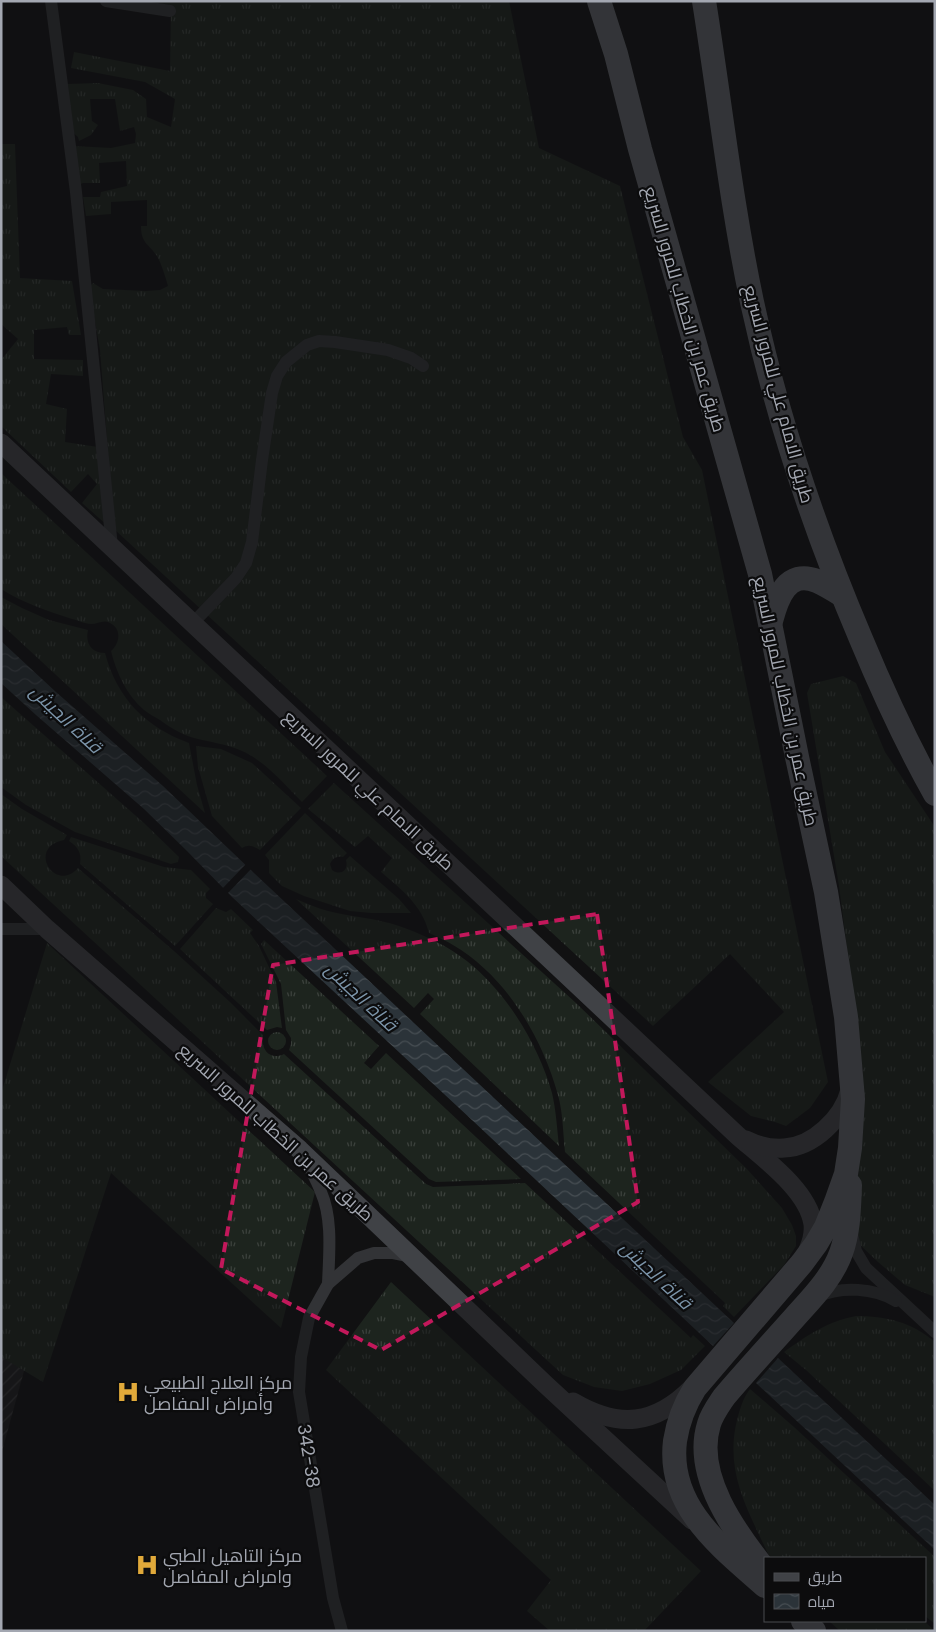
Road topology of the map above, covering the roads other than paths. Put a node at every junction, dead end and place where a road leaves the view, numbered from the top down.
1 (51, 1) edge
2 (106, 1) edge
3 (599, 1) edge
4 (704, 1) edge
5 (170, 11) dead end
6 (423, 366) dead end
7 (1, 444) edge
8 (112, 547) junction
9 (842, 595) junction
10 (771, 621) junction
11 (192, 624) junction
12 (935, 794) edge
13 (1, 886) edge
14 (48, 928) junction
15 (1, 929) edge
16 (852, 1072) junction
17 (853, 1124) junction
18 (738, 1136) junction
19 (300, 1150) junction
20 (849, 1208) junction
21 (414, 1258) junction
22 (800, 1266) junction
23 (328, 1284) junction
24 (807, 1303) junction
25 (907, 1307) junction
26 (935, 1332) edge
27 (712, 1368) junction
28 (545, 1384) junction
29 (715, 1542) junction
30 (764, 1569) edge
31 (764, 1585) edge
32 (804, 1622) edge
33 (342, 1631) edge
34 (815, 1631) edge

1 - 8 street
2 - 5 street
3 - 10 highway, طريق عمر بن الخطاب للمرور السريع
4 - 9 highway, طريق الامام علي للمرور السريع
6 - 11 street
7 - 8 main road, طريق الامام علي للمرور السريع
8 - 11 main road, طريق الامام علي للمرور السريع
9 - 10 highway
9 - 12 highway, طريق الامام علي للمرور السريع
10 - 16 highway, طريق عمر بن الخطاب للمرور السريع
11 - 18 main road, طريق الامام علي للمرور السريع
13 - 14 main road, طريق عمر بن الخطاب للمرور السريع
14 - 15 street
14 - 19 main road, طريق عمر بن الخطاب للمرور السريع
16 - 17 highway, طريق عمر بن الخطاب للمرور السريع
16 - 18 main road, طريق الامام علي للمرور السريع
17 - 20 highway
17 - 22 highway, طريق عمر بن الخطاب للمرور السريع
18 - 22 main road, طريق الامام علي للمرور السريع
19 - 21 main road, طريق عمر بن الخطاب للمرور السريع
19 - 23 street
20 - 24 highway
20 - 25 street
21 - 23 street
21 - 28 main road, طريق عمر بن الخطاب للمرور السريع
22 - 27 highway, طريق عمر بن الخطاب للمرور السريع
23 - 33 street, 342-38
24 - 25 street
24 - 30 highway
25 - 26 street
27 - 28 main road, طريق عمر بن الخطاب للمرور السريع
27 - 29 highway, طريق عمر بن الخطاب للمرور السريع
28 - 29 main road, طريق عمر بن الخطاب للمرور السريع
29 - 31 highway, طريق عمر بن الخطاب للمرور السريع
32 - 34 highway

